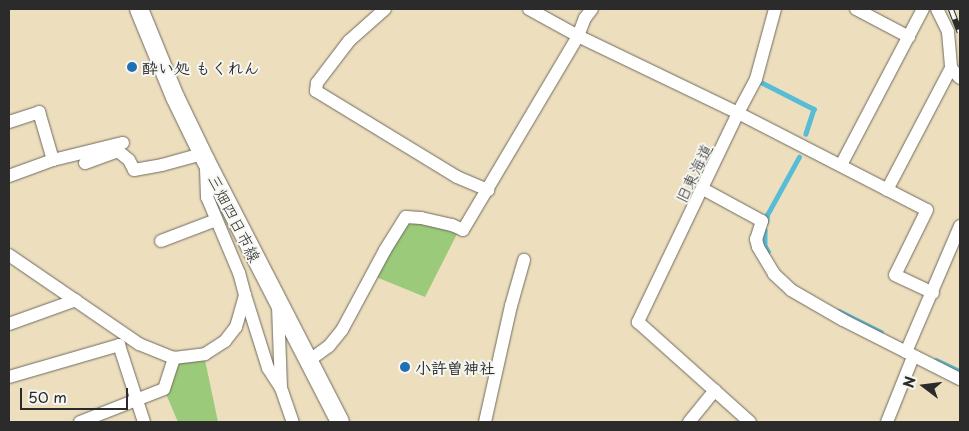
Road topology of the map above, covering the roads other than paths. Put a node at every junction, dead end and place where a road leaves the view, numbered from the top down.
1 (139, 9) edge
2 (385, 9) edge
3 (528, 9) edge
4 (592, 9) edge
5 (775, 9) edge
6 (856, 9) edge
7 (923, 9) edge
8 (937, 9) edge
9 (578, 36) junction
10 (908, 37) junction
11 (951, 68) junction
12 (960, 78) edge
13 (738, 113) junction
14 (9, 122) edge
15 (123, 144) dead end
16 (204, 158) junction
17 (53, 160) junction
18 (85, 163) dead end
19 (841, 165) junction
20 (9, 176) edge
21 (703, 189) junction
22 (488, 190) junction
23 (887, 190) junction
24 (216, 220) junction
25 (960, 226) edge
26 (161, 241) dead end
27 (9, 255) edge
28 (524, 260) dead end
29 (933, 293) junction
30 (245, 295) junction
31 (76, 300) junction
32 (278, 306) junction
33 (9, 324) edge
34 (139, 344) junction
35 (121, 350) junction
36 (910, 354) junction
37 (174, 358) junction
38 (308, 362) junction
39 (9, 377) edge
40 (960, 379) edge
41 (281, 388) junction
42 (715, 390) junction
43 (137, 401) junction
44 (80, 422) edge
45 (144, 422) edge
46 (293, 422) edge
47 (340, 422) edge
48 (484, 422) edge
49 (689, 422) edge
50 (750, 422) edge
51 (887, 422) edge

1 - 16 main road, 三畑四日市線
2 - 22 street
3 - 9 street
4 - 9 street
5 - 13 street, 旧東海道
6 - 10 street
7 - 10 street
8 - 11 street
9 - 13 street
9 - 22 street
10 - 19 street
11 - 12 street
11 - 23 street
13 - 19 street
13 - 21 street, 旧東海道
14 - 17 street
15 - 17 street
16 - 18 street
16 - 24 street
16 - 32 main road, 三畑四日市線
17 - 20 street
19 - 23 street
21 - 36 street
21 - 42 street, 旧東海道
22 - 38 street
23 - 29 street
24 - 26 street
24 - 30 street
25 - 29 street
27 - 31 street
28 - 48 street
29 - 36 street
30 - 37 street
30 - 41 street
31 - 33 street
31 - 34 street
32 - 38 main road, 三畑四日市線
32 - 41 street
34 - 35 street
34 - 37 street
35 - 39 street
35 - 43 street
36 - 40 street
36 - 51 street
37 - 43 street
38 - 47 main road, 三畑四日市線
41 - 46 street
42 - 49 street
42 - 50 street, 旧東海道
43 - 44 street
43 - 45 street

